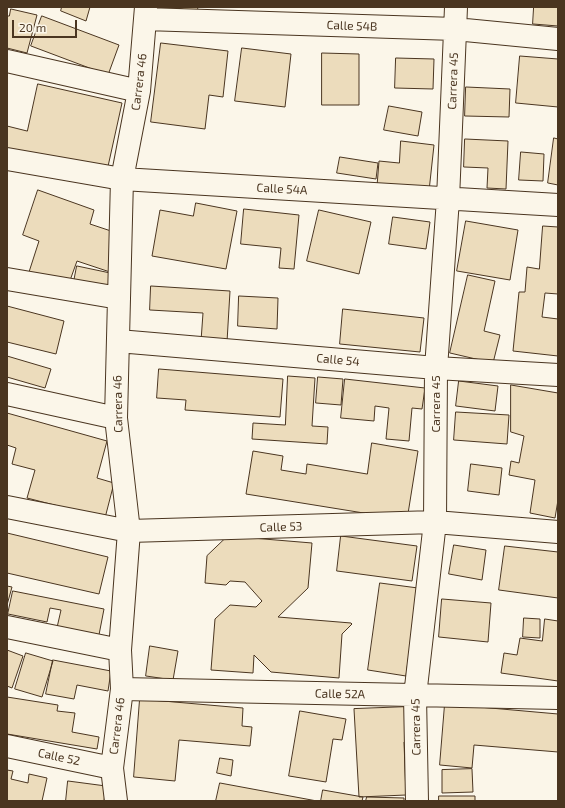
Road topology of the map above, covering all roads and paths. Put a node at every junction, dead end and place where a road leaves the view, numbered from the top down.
1 (456, 7) edge
2 (146, 13) edge
3 (455, 29) junction
4 (558, 39) edge
5 (7, 61) edge
6 (139, 91) junction
7 (7, 159) edge
8 (122, 179) junction
9 (448, 199) junction
10 (558, 205) edge
11 (7, 278) edge
12 (119, 298) junction
13 (118, 341) junction
14 (436, 368) junction
15 (558, 375) edge
16 (7, 394) edge
17 (116, 418) junction
18 (7, 507) edge
19 (435, 522) junction
20 (129, 531) junction
21 (558, 532) edge
22 (7, 627) edge
23 (120, 650) junction
24 (122, 689) junction
25 (415, 696) junction
26 (558, 698) edge
27 (7, 746) edge
28 (112, 768) junction
29 (116, 801) edge
30 (417, 801) edge

1 - 3 street, Carrera 45
2 - 3 street, Calle 54B
2 - 6 street, Carrera 46
3 - 4 street, Calle 54B
3 - 9 street, Carrera 45
5 - 6 street
6 - 8 street, Carrera 46
7 - 8 street, Calle 54A
8 - 9 street, Calle 54A
8 - 12 street, Carrera 46
9 - 10 street, Calle 54A
9 - 14 street, Carrera 45
11 - 12 street
12 - 13 street, Carrera 46
13 - 14 street, Calle 54
13 - 17 street, Carrera 46
14 - 15 street, Calle 54
14 - 19 street, Carrera 45
16 - 17 street
17 - 20 street, Carrera 46
18 - 20 street, Calle 53
19 - 20 street, Calle 53
19 - 21 street, Calle 53
19 - 25 street, Carrera 45
20 - 23 street, Carrera 46
22 - 23 street
23 - 24 street, Carrera 46
24 - 25 street, Calle 52A
24 - 28 street, Carrera 46
25 - 26 street, Calle 52A
25 - 30 street, Carrera 45
27 - 28 street, Calle 52
28 - 29 street, Carrera 46

